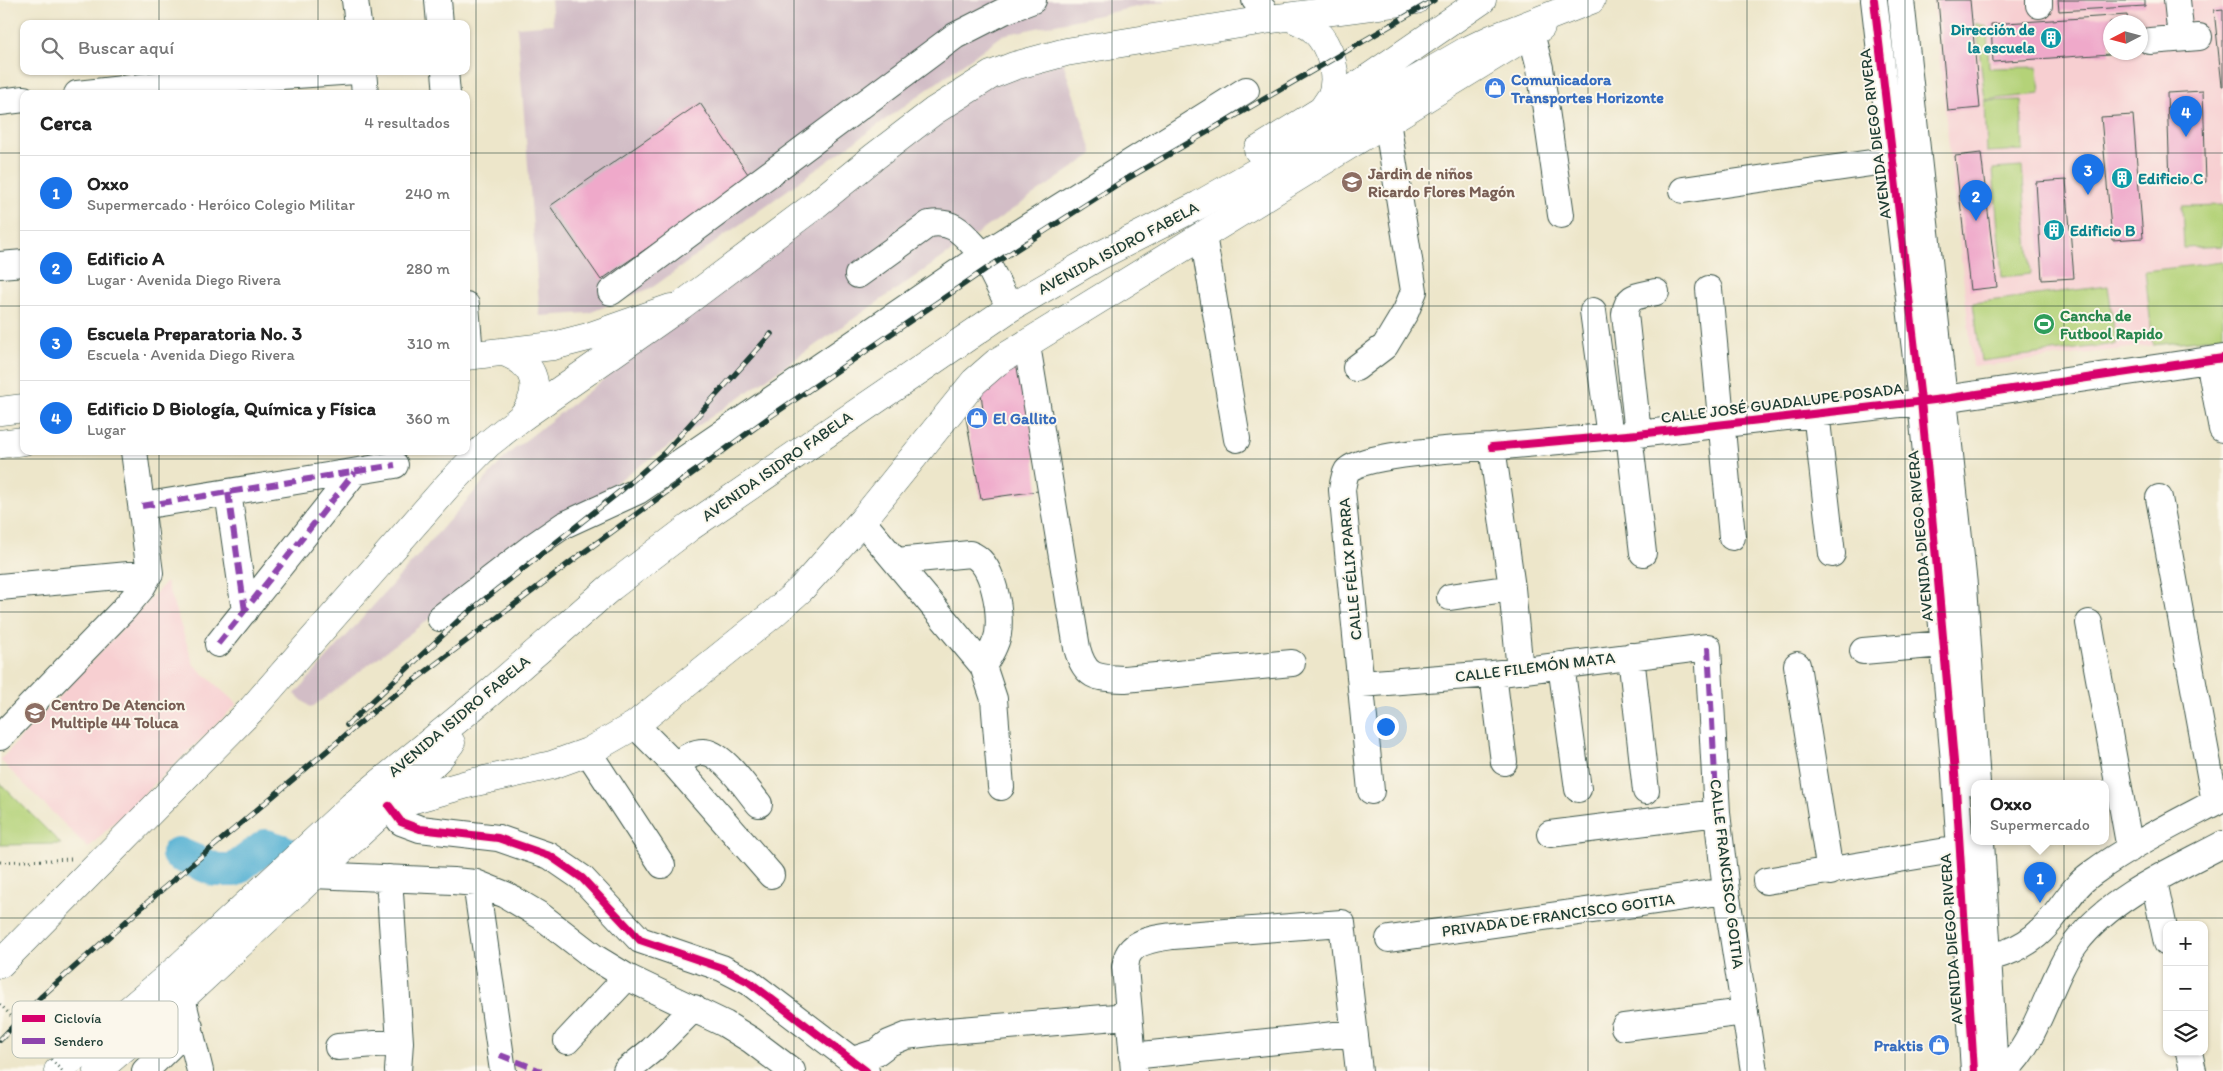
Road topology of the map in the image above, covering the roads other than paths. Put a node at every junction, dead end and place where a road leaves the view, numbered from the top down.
1 (355, 0) edge
2 (438, 0) edge
3 (1034, 0) edge
4 (1416, 0) edge
5 (1482, 0) edge
6 (2178, 0) edge
7 (1585, 3) edge
8 (1901, 11) edge
9 (1272, 12) edge
10 (1875, 12) edge
11 (358, 20) edge
12 (440, 20) edge
13 (1532, 33) junction
14 (2150, 41) dead end
15 (314, 75) edge
16 (364, 75) edge
17 (445, 75) edge
18 (179, 88) edge
19 (145, 90) edge
20 (365, 90) edge
21 (447, 90) edge
22 (1246, 90) dead end
23 (20, 100) edge
24 (0, 102) edge
25 (1322, 110) junction
26 (1387, 121) junction
27 (1892, 160) junction
28 (1683, 190) dead end
29 (1562, 215) dead end
30 (1203, 236) junction
31 (982, 254) junction
32 (1099, 256) junction
33 (20, 263) edge
34 (0, 265) edge
35 (858, 275) dead end
36 (1709, 288) dead end
37 (611, 292) dead end
38 (1656, 292) dead end
39 (682, 305) junction
40 (1010, 308) junction
41 (1593, 311) dead end
42 (1027, 345) junction
43 (504, 352) junction
44 (470, 356) edge
45 (2216, 359) edge
46 (1356, 368) dead end
47 (1932, 400) junction
48 (20, 408) edge
49 (0, 411) edge
50 (1816, 412) junction
51 (522, 417) junction
52 (1722, 424) junction
53 (2222, 429) edge
54 (1626, 435) junction
55 (1237, 439) dead end
56 (20, 442) edge
57 (0, 444) edge
58 (1480, 448) junction
59 (135, 455) edge
60 (395, 464) dead end
61 (355, 472) junction
62 (228, 492) junction
63 (2159, 498) dead end
64 (142, 506) junction
65 (862, 521) junction
66 (1732, 537) dead end
67 (1644, 553) dead end
68 (1832, 554) dead end
69 (897, 561) junction
70 (150, 573) junction
71 (0, 587) edge
72 (1512, 588) junction
73 (1450, 597) dead end
74 (245, 611) junction
75 (440, 618) dead end
76 (2089, 623) dead end
77 (218, 644) dead end
78 (1944, 644) junction
79 (1708, 647) joint
80 (1862, 651) dead end
81 (1631, 656) junction
82 (1292, 663) dead end
83 (1561, 665) junction
84 (1797, 665) dead end
85 (983, 666) junction
86 (1520, 671) junction
87 (1493, 674) junction
88 (1361, 684) junction
89 (484, 697) junction
90 (10, 718) edge
91 (635, 725) junction
92 (0, 737) edge
93 (588, 752) junction
94 (1504, 762) dead end
95 (675, 765) junction
96 (1970, 776) edge
97 (1001, 787) dead end
98 (1578, 789) dead end
99 (1371, 791) dead end
100 (1646, 791) dead end
101 (2219, 800) edge
102 (759, 804) dead end
103 (389, 806) junction
104 (1717, 813) junction
105 (1550, 834) dead end
106 (2223, 844) edge
107 (1970, 846) edge
108 (2130, 849) junction
109 (662, 865) dead end
110 (1830, 872) junction
111 (313, 875) junction
112 (771, 875) dead end
113 (389, 878) junction
114 (1766, 881) dead end
115 (2154, 881) junction
116 (476, 883) junction
117 (1726, 891) junction
118 (2163, 924) edge
119 (1390, 939) dead end
120 (1977, 961) junction
121 (0, 964) edge
122 (627, 977) junction
123 (182, 998) junction
124 (140, 1001) edge
125 (178, 1001) edge
126 (694, 1008) junction
127 (1745, 1012) junction
128 (1128, 1016) junction
129 (190, 1027) junction
130 (1624, 1027) dead end
131 (1354, 1033) junction
132 (178, 1039) edge
133 (567, 1041) dead end
134 (400, 1042) junction
135 (338, 1047) dead end
136 (2190, 1056) edge
137 (75, 1058) edge
138 (112, 1058) edge
139 (158, 1058) edge
140 (1133, 1064) edge
141 (860, 1065) edge
142 (785, 1069) edge
143 (60, 1071) edge
144 (97, 1071) edge
145 (145, 1071) edge
146 (200, 1071) edge
147 (398, 1071) edge
148 (503, 1071) edge
149 (626, 1071) edge
150 (1359, 1071) edge
151 (1754, 1071) edge
152 (1974, 1071) edge
153 (1995, 1071) edge
154 (2003, 1071) edge
155 (2193, 1071) edge

1 - 11 street
2 - 12 street
3 - 37 street
4 - 9 main road
5 - 25 main road
6 - 14 street
7 - 13 main road
7 - 32 main road, AVENIDA ISIDRO FABELA
8 - 10 street
8 - 47 street, AVENIDA DIEGO RIVERA
9 - 25 main road
9 - 39 main road
10 - 27 street, AVENIDA DIEGO RIVERA
13 - 26 main road
13 - 29 street
15 - 18 street
16 - 20 street
17 - 21 street
18 - 19 street
22 - 31 street
23 - 24 street
25 - 32 main road
26 - 30 main road
26 - 46 street
27 - 28 street
27 - 47 street, AVENIDA DIEGO RIVERA
30 - 42 main road
30 - 55 street
31 - 35 street
31 - 40 street
31 - 75 street
32 - 40 main road, AVENIDA ISIDRO FABELA
33 - 34 street
36 - 52 street
38 - 54 street
39 - 43 main road
39 - 51 main road
40 - 89 main road, AVENIDA ISIDRO FABELA
41 - 54 street
42 - 65 main road
42 - 82 street
43 - 44 main road
43 - 51 main road
45 - 47 street, CALLE JOSÉ GUADALUPE POSADA
45 - 53 street
47 - 50 street, CALLE JOSÉ GUADALUPE POSADA
47 - 78 street, AVENIDA DIEGO RIVERA
47 - 96 street, AVENIDA DIEGO RIVERA
48 - 49 main road
50 - 52 street, CALLE JOSÉ GUADALUPE POSADA
50 - 68 street
51 - 121 main road
52 - 54 street, CALLE JOSÉ GUADALUPE POSADA
52 - 66 street
54 - 58 street, CALLE JOSÉ GUADALUPE POSADA
54 - 67 street
56 - 57 main road
58 - 72 street
58 - 88 street, CALLE FÉLIX PARRA
59 - 64 street
60 - 61 street
61 - 62 street
61 - 74 street
62 - 64 street
62 - 74 street
63 - 101 street
64 - 70 street
65 - 69 street
65 - 91 main road
69 - 85 street
69 - 85 street
70 - 71 street
70 - 90 street
72 - 73 street
72 - 86 street
74 - 77 street
76 - 108 street
78 - 80 street
78 - 96 street, AVENIDA DIEGO RIVERA
79 - 81 street, CALLE FILEMÓN MATA
79 - 104 street, CALLE FRANCISCO GOITIA
81 - 83 street, CALLE FILEMÓN MATA
81 - 100 street
83 - 86 street, CALLE FILEMÓN MATA
83 - 98 street
84 - 110 street
85 - 97 street
86 - 87 street, CALLE FILEMÓN MATA
87 - 88 street, CALLE FILEMÓN MATA
87 - 94 street
88 - 99 street, CALLE FÉLIX PARRA
89 - 103 main road
89 - 124 main road, AVENIDA ISIDRO FABELA
90 - 92 street
91 - 93 main road
91 - 95 street
93 - 103 main road
93 - 109 street
95 - 102 street
95 - 112 street
96 - 107 street, AVENIDA DIEGO RIVERA
101 - 108 street
103 - 111 main road
103 - 141 street
104 - 105 street
104 - 117 street, CALLE FRANCISCO GOITIA
106 - 115 street
107 - 110 street
107 - 120 street, AVENIDA DIEGO RIVERA
108 - 120 street
110 - 114 street
111 - 113 street
111 - 123 main road
113 - 116 street
113 - 134 street
115 - 118 street
115 - 154 street
116 - 122 street
116 - 148 street
117 - 119 street, PRIVADA DE FRANCISCO GOITIA
117 - 127 street, CALLE FRANCISCO GOITIA
120 - 152 street, AVENIDA DIEGO RIVERA
120 - 153 street, AVENIDA DIEGO RIVERA
122 - 126 street
122 - 133 street
123 - 125 main road
123 - 129 street
126 - 142 street
126 - 149 street
127 - 130 street
127 - 151 street, CALLE FRANCISCO GOITIA
128 - 131 street
128 - 140 street
128 - 141 street
129 - 132 street
129 - 146 street
131 - 140 street
131 - 150 street
134 - 135 street
134 - 147 street
136 - 155 street
137 - 143 main road, AVENIDA ISIDRO FABELA
138 - 144 main road
139 - 145 street

